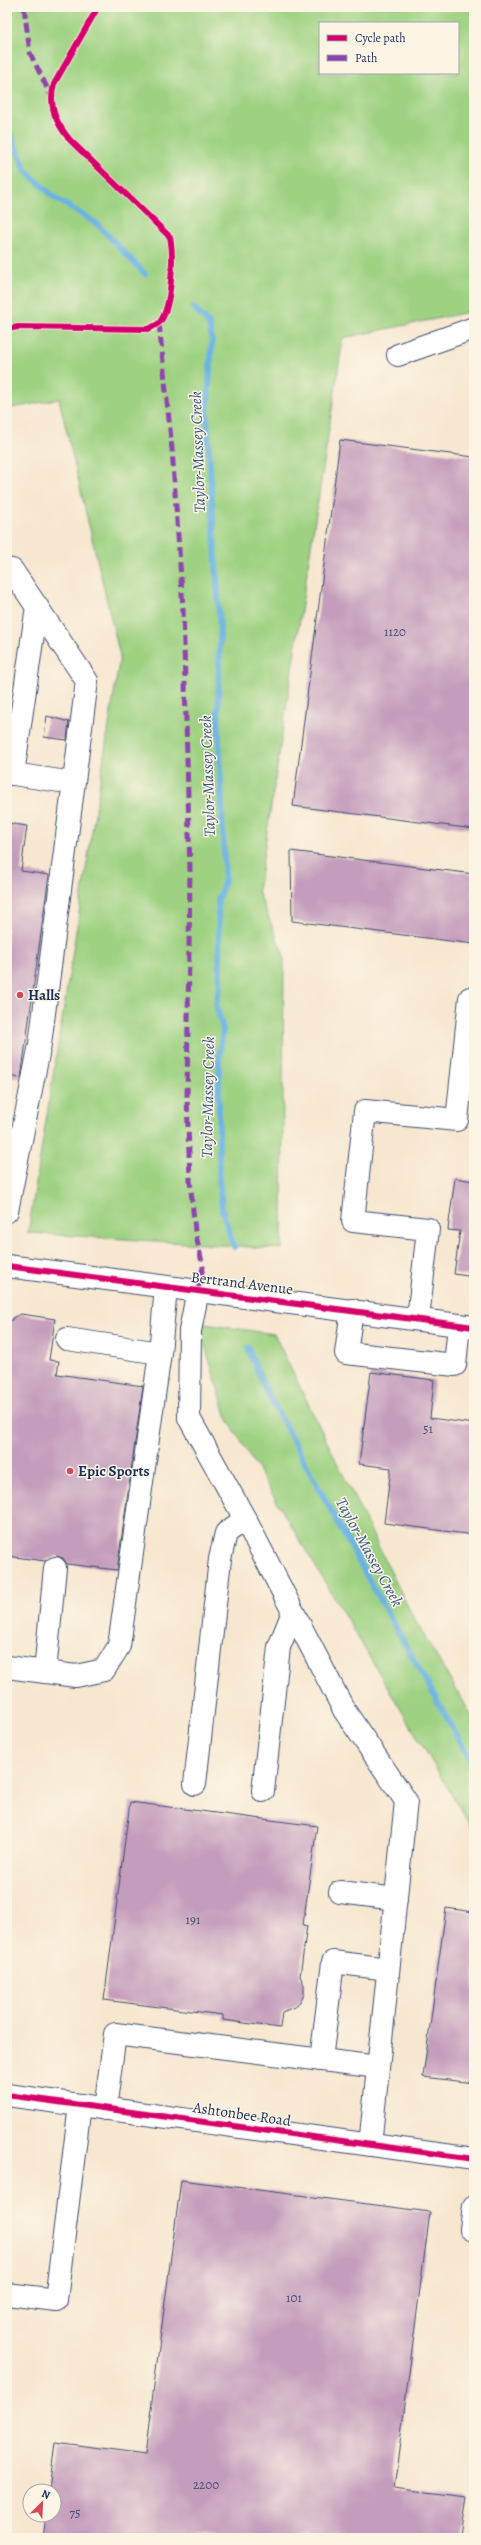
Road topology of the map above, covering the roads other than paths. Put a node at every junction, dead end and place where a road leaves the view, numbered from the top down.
1 (474, 328) edge
2 (398, 355) dead end
3 (7, 569) edge
4 (37, 606) junction
5 (10, 773) edge
6 (73, 783) junction
7 (474, 998) edge
8 (7, 1211) edge
9 (7, 1266) edge
10 (166, 1287) junction
11 (198, 1290) junction
12 (352, 1310) junction
13 (418, 1319) junction
14 (467, 1326) edge
15 (67, 1339) dead end
16 (160, 1353) junction
17 (245, 1519) junction
18 (56, 1568) dead end
19 (293, 1612) junction
20 (7, 1667) edge
21 (45, 1672) junction
22 (194, 1784) dead end
23 (263, 1791) dead end
24 (340, 1892) dead end
25 (396, 1899) junction
26 (388, 1970) junction
27 (321, 2060) junction
28 (378, 2067) junction
29 (7, 2095) edge
30 (80, 2106) junction
31 (105, 2109) junction
32 (370, 2145) junction
33 (474, 2159) edge
34 (474, 2206) edge
35 (471, 2229) dead end
36 (7, 2294) edge

1 - 2 street
3 - 4 street
4 - 5 street
4 - 6 street
5 - 6 street
6 - 8 street
7 - 13 street
9 - 10 street, Bertrand Avenue
10 - 11 street, Bertrand Avenue
10 - 16 street
11 - 12 street, Bertrand Avenue
11 - 17 street
12 - 13 street, Bertrand Avenue
12 - 14 street
13 - 14 street, Bertrand Avenue
15 - 16 street
16 - 21 street
17 - 19 street
17 - 22 street
18 - 21 street
19 - 23 street
19 - 25 street
20 - 21 street
24 - 25 street
25 - 26 street
26 - 27 street
26 - 28 street
27 - 28 street
27 - 31 street
28 - 32 street
29 - 30 street, Ashtonbee Road
30 - 31 street, Ashtonbee Road
30 - 36 street
31 - 32 street, Ashtonbee Road
32 - 33 street, Ashtonbee Road
34 - 35 street

